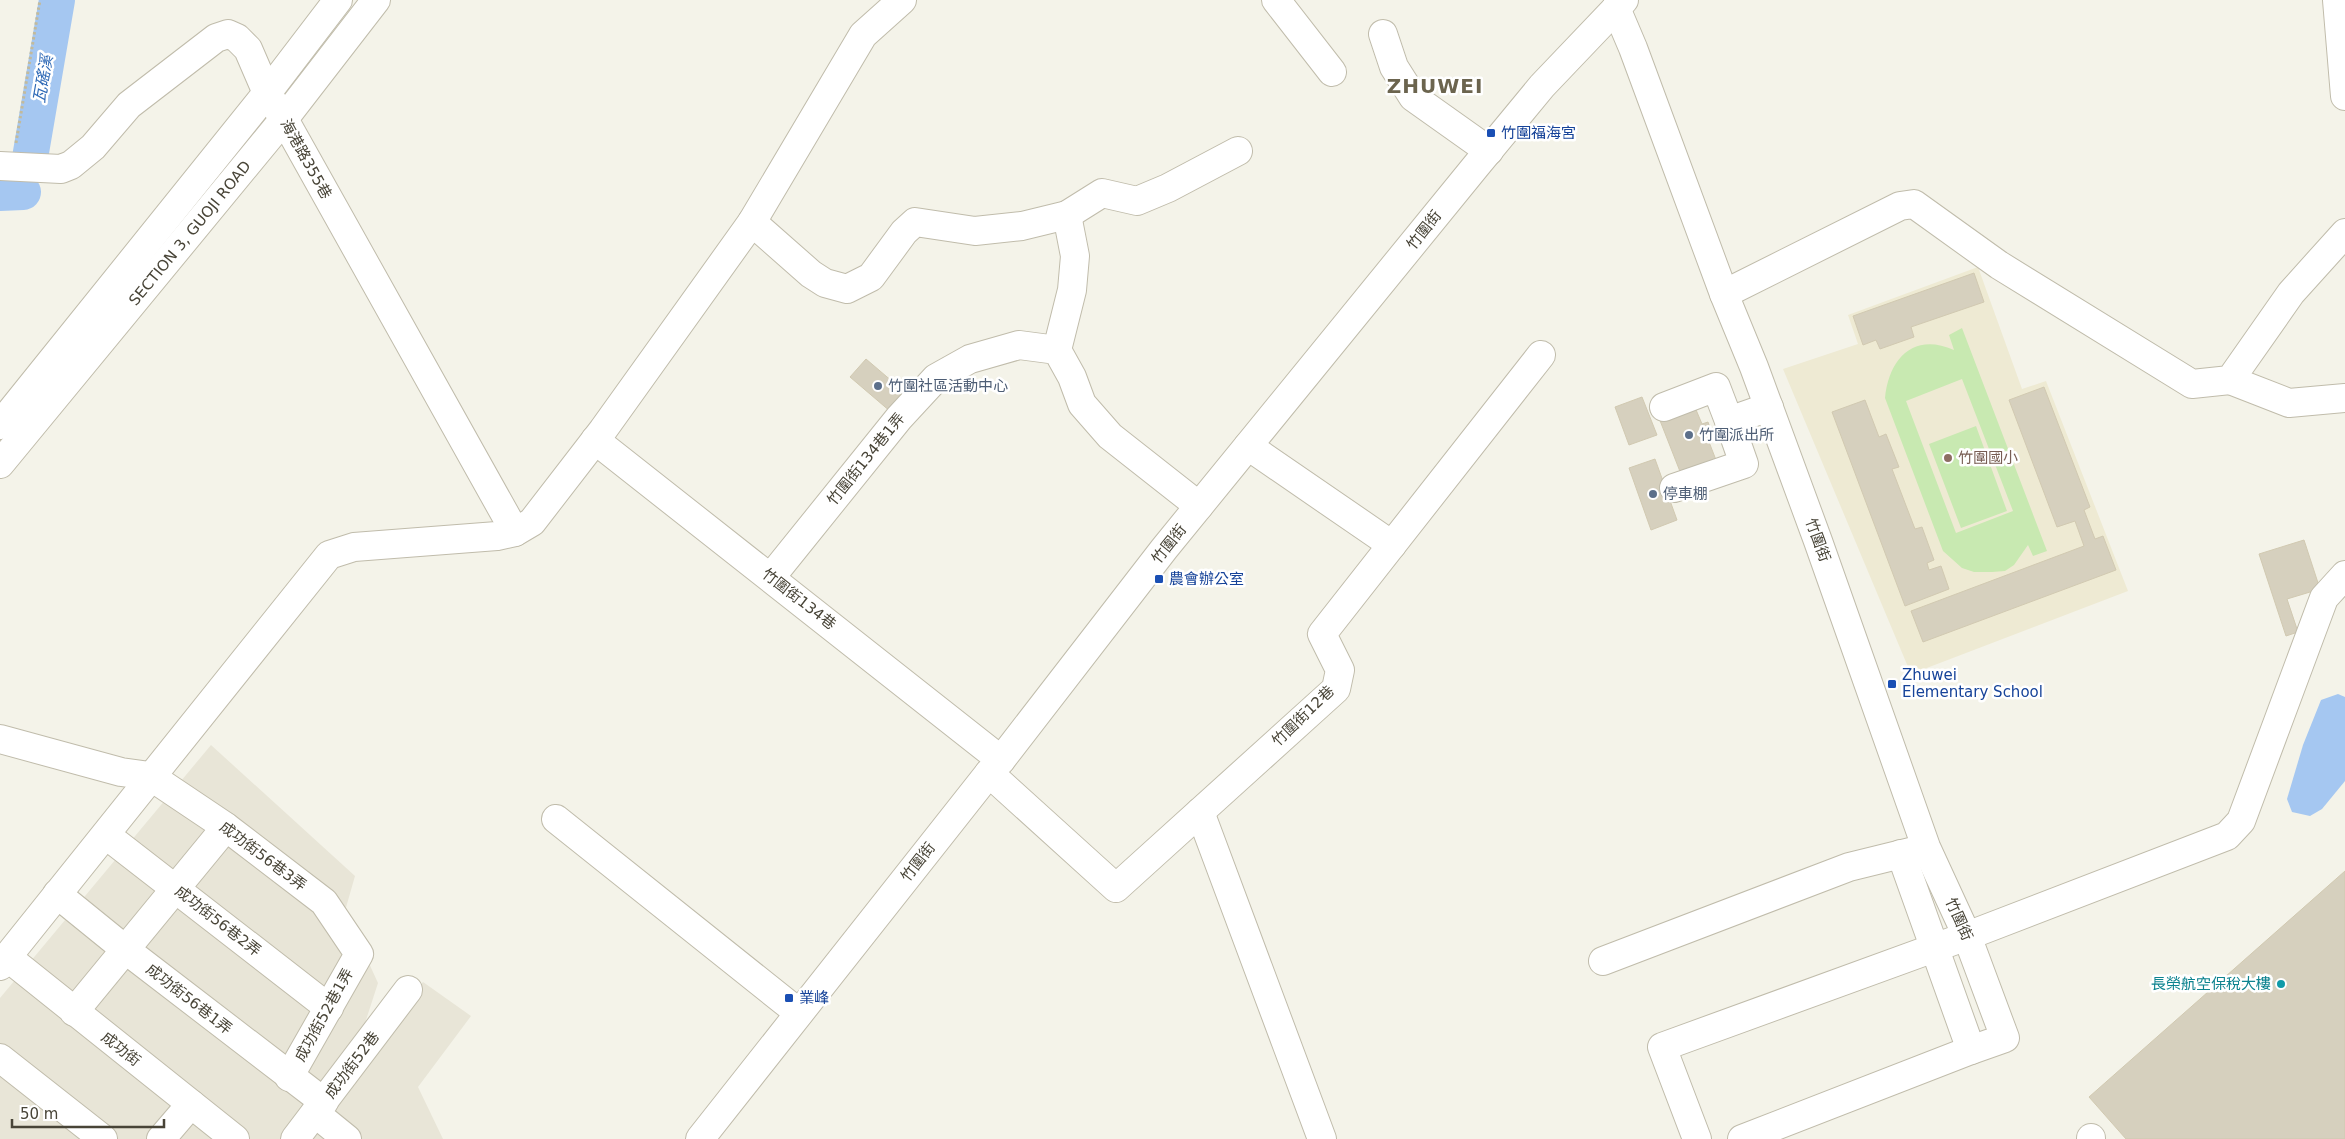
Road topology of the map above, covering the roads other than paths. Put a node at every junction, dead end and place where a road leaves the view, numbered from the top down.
1 (338, 0) edge
2 (376, 0) edge
3 (902, 0) edge
4 (1276, 0) edge
5 (2337, 0) edge
6 (1620, 4) edge
7 (1383, 34) dead end
8 (1332, 72) dead end
9 (267, 93) junction
10 (2345, 96) edge
11 (284, 119) junction
12 (1238, 151) dead end
13 (1489, 151) junction
14 (6, 166) edge
15 (1067, 215) junction
16 (752, 222) junction
17 (2345, 233) edge
18 (1724, 294) junction
19 (1057, 350) junction
20 (1540, 354) dead end
21 (2230, 380) junction
22 (2345, 398) edge
23 (1664, 407) dead end
24 (1769, 407) junction
25 (1729, 420) junction
26 (0, 425) edge
27 (596, 440) junction
28 (1248, 446) junction
29 (0, 464) edge
30 (1674, 488) dead end
31 (1199, 506) junction
32 (515, 532) junction
33 (1392, 545) junction
34 (2345, 575) edge
35 (771, 577) junction
36 (0, 739) edge
37 (995, 766) junction
38 (150, 776) junction
39 (1200, 812) junction
40 (556, 819) dead end
41 (226, 827) junction
42 (106, 835) junction
43 (1914, 850) junction
44 (176, 888) junction
45 (57, 894) junction
46 (1967, 936) junction
47 (1934, 948) junction
48 (126, 950) junction
49 (359, 954) joint
50 (1603, 961) dead end
51 (4, 962) edge
52 (408, 990) dead end
53 (329, 1008) junction
54 (74, 1012) junction
55 (799, 1013) junction
56 (1971, 1050) junction
57 (0, 1058) edge
58 (290, 1077) junction
59 (190, 1104) junction
60 (320, 1108) junction
61 (103, 1139) edge
62 (161, 1139) edge
63 (235, 1139) edge
64 (294, 1139) edge
65 (347, 1139) edge
66 (700, 1139) edge
67 (1322, 1139) edge
68 (1698, 1139) edge
69 (1742, 1139) edge

1 - 9 street, SECTION 3, GUOJI ROAD
2 - 11 street, SECTION 3, GUOJI ROAD
3 - 16 street
4 - 8 street
5 - 10 street
6 - 13 street, 竹圍街
6 - 18 street, 竹圍街
7 - 13 street
9 - 11 street, 海港路355巷
9 - 14 street, 海港路355巷
9 - 26 street, SECTION 3, GUOJI ROAD
11 - 29 street, SECTION 3, GUOJI ROAD
11 - 32 street, 海港路355巷
12 - 15 street
13 - 28 street, 竹圍街
15 - 16 street
15 - 19 street
16 - 27 street
17 - 21 street
18 - 21 street
18 - 24 street, 竹圍街
19 - 31 street
19 - 35 street, 竹圍街134巷1弄
20 - 33 street, 竹圍街12巷
21 - 22 street
23 - 25 street
24 - 25 street
24 - 43 street, 竹圍街
25 - 30 street
27 - 32 street
27 - 35 street, 竹圍街134巷
28 - 31 street, 竹圍街
28 - 33 street
31 - 37 street, 竹圍街
32 - 38 street
33 - 39 street, 竹圍街12巷
34 - 46 street
35 - 37 street, 竹圍街134巷
36 - 38 street
37 - 39 street, 竹圍街12巷
37 - 55 street, 竹圍街
38 - 41 street, 成功街56巷3弄
38 - 42 street
39 - 67 street
40 - 55 street
41 - 44 street
41 - 49 street, 成功街56巷3弄
42 - 44 street, 成功街56巷2弄
42 - 45 street
43 - 46 street, 竹圍街
43 - 47 street
43 - 50 street
44 - 48 street
44 - 53 street, 成功街56巷2弄
45 - 48 street, 成功街56巷1弄
45 - 51 street
46 - 47 street
46 - 56 street, 竹圍街
47 - 56 street
47 - 68 street
48 - 54 street
48 - 58 street, 成功街56巷1弄
49 - 53 street, 成功街52巷1弄
51 - 54 street, 成功街
52 - 60 street, 成功街52巷
53 - 58 street, 成功街52巷1弄
54 - 59 street, 成功街
55 - 66 street, 竹圍街
56 - 69 street
57 - 61 street
58 - 60 street, 成功街56巷1弄
59 - 62 street
59 - 63 street, 成功街
60 - 64 street, 成功街52巷
60 - 65 street, 成功街56巷1弄

